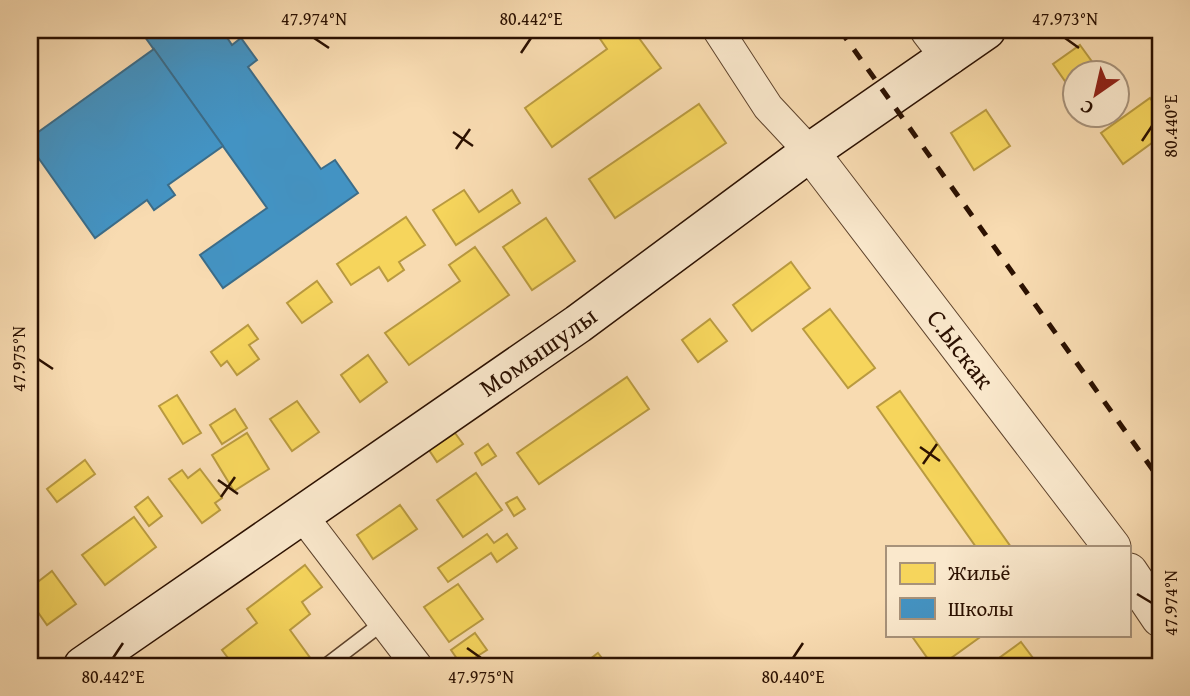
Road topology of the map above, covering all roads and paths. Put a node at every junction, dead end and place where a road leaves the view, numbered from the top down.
1 (718, 30) edge
2 (986, 30) edge
3 (939, 43) edge
4 (810, 152) junction
5 (302, 513) junction
6 (1111, 546) edge
7 (1130, 573) edge
8 (1160, 618) edge
9 (385, 621) junction
10 (83, 666) edge
11 (326, 666) edge
12 (417, 666) edge

1 - 4 street
2 - 3 main road, Момышулы
3 - 4 main road, Момышулы
4 - 5 main road, Момышулы
4 - 6 street, С.Ыскак
5 - 9 street
5 - 10 main road, Момышулы
7 - 8 street
9 - 11 lane
9 - 12 street

